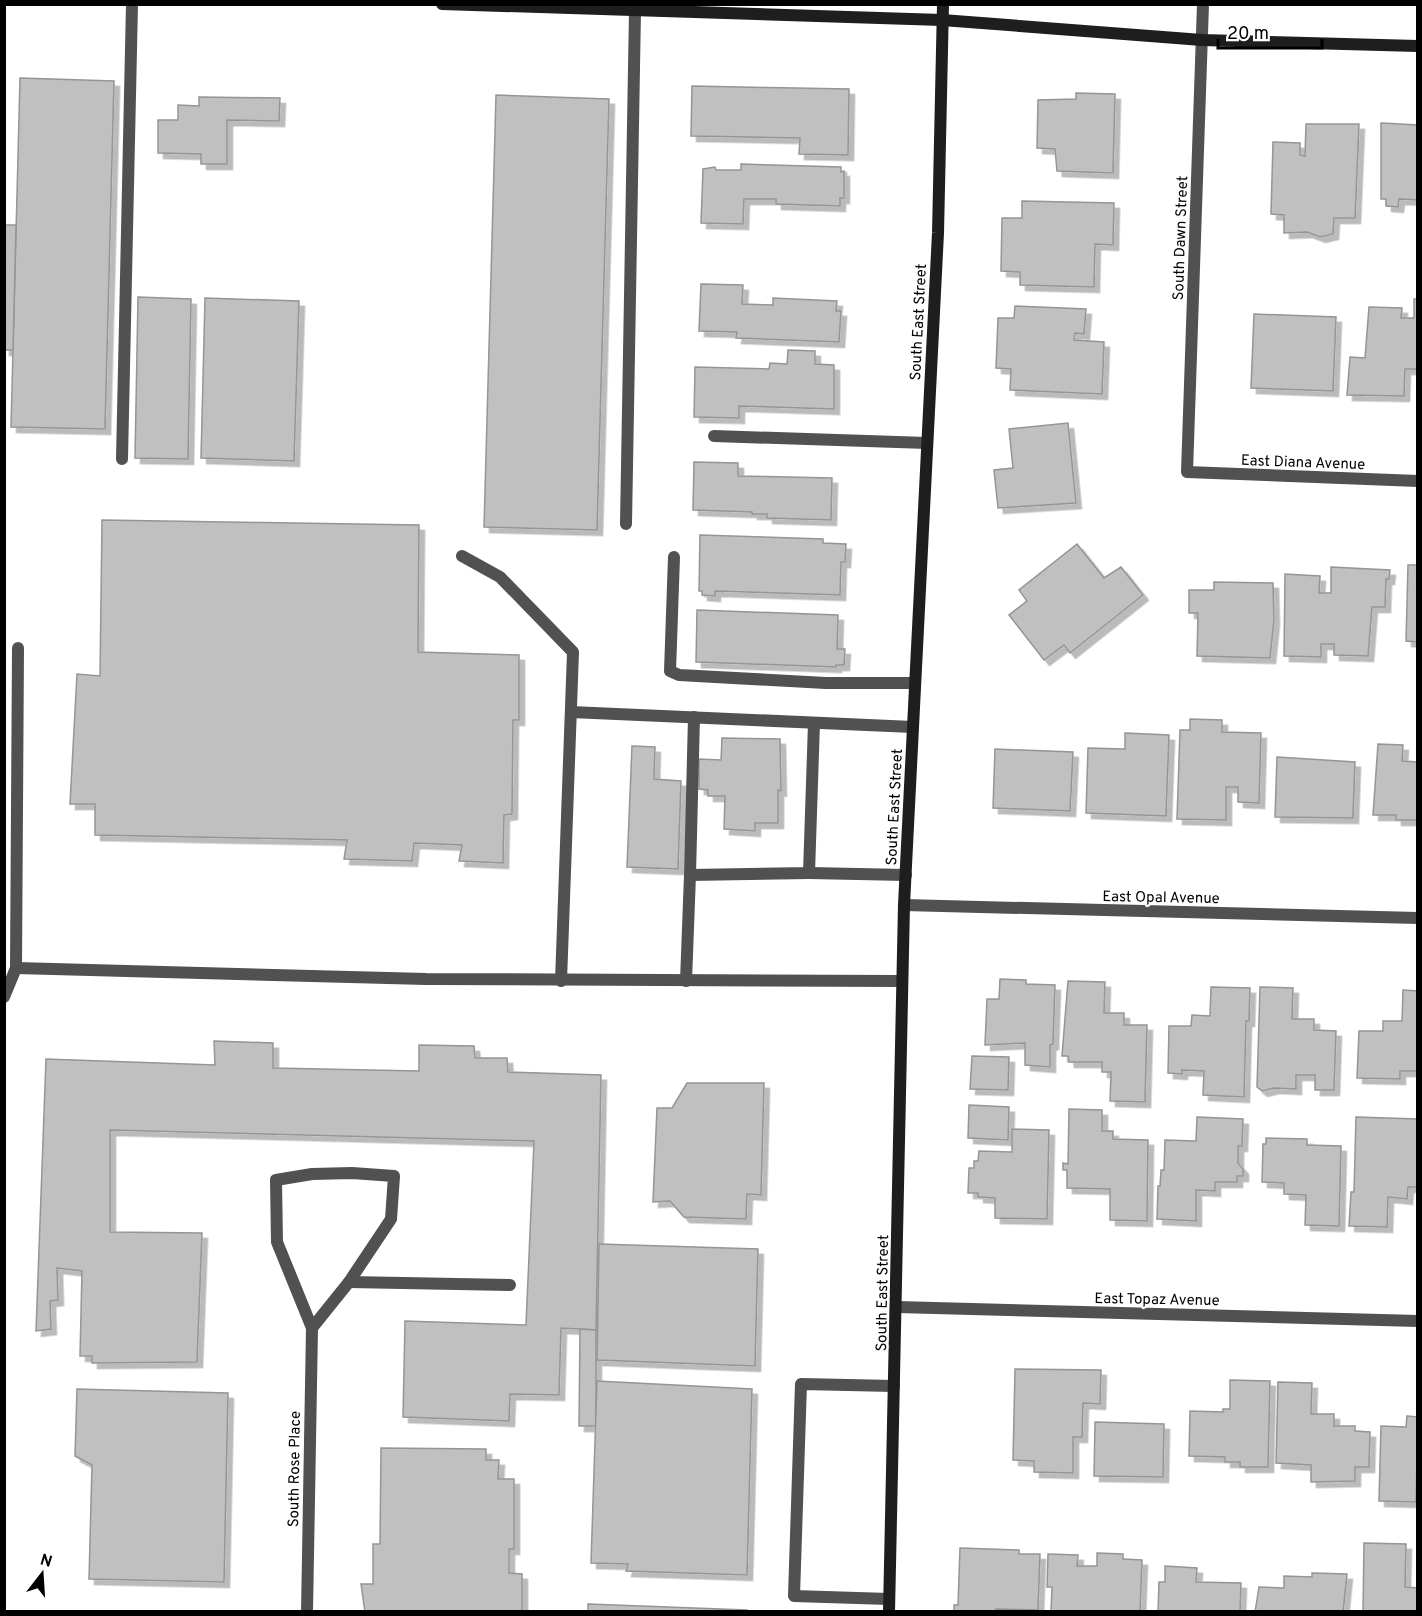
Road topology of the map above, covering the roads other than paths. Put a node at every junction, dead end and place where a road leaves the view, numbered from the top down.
1 (132, 4) edge
2 (442, 4) edge
3 (943, 4) edge
4 (1203, 4) edge
5 (718, 8) edge
6 (829, 10) edge
7 (635, 11) junction
8 (942, 20) junction
9 (1202, 40) junction
10 (1418, 46) edge
11 (714, 436) dead end
12 (927, 443) junction
13 (122, 459) dead end
14 (1187, 472) joint
15 (1418, 481) edge
16 (626, 524) dead end
17 (462, 556) dead end
18 (674, 557) dead end
19 (18, 648) dead end
20 (915, 683) junction
21 (571, 712) junction
22 (694, 717) junction
23 (814, 723) junction
24 (913, 727) junction
25 (809, 873) junction
26 (690, 874) junction
27 (906, 875) junction
28 (904, 905) junction
29 (1418, 918) edge
30 (16, 968) junction
31 (561, 981) junction
32 (686, 981) junction
33 (902, 981) junction
34 (4, 997) edge
35 (349, 1282) junction
36 (510, 1285) dead end
37 (897, 1307) junction
38 (1418, 1321) edge
39 (312, 1328) junction
40 (894, 1386) junction
41 (889, 1605) edge
42 (307, 1611) edge

1 - 13 street
2 - 7 street
3 - 8 street, South East Street
4 - 9 street, South Dawn Street
5 - 6 street
5 - 7 street
6 - 8 street
7 - 16 street
8 - 9 street
8 - 12 street, South East Street
9 - 10 street
9 - 14 street, South Dawn Street
11 - 12 street
12 - 20 street, South East Street
14 - 15 street, East Diana Avenue
17 - 21 street
18 - 20 street
19 - 30 street
20 - 24 street, South East Street
21 - 22 street
21 - 31 street
22 - 23 street
22 - 26 street
23 - 24 street
23 - 25 street
24 - 27 street, South East Street
25 - 26 street
25 - 27 street
26 - 32 street
27 - 28 street, South East Street
28 - 29 street, East Opal Avenue
28 - 33 street, South East Street
30 - 31 street
30 - 34 street
31 - 32 street
32 - 33 street
33 - 37 street, South East Street
35 - 36 street
35 - 39 street
35 - 39 street
37 - 38 street, East Topaz Avenue
37 - 40 street, South East Street
39 - 42 street, South Rose Place
40 - 41 street, South East Street
40 - 41 street

